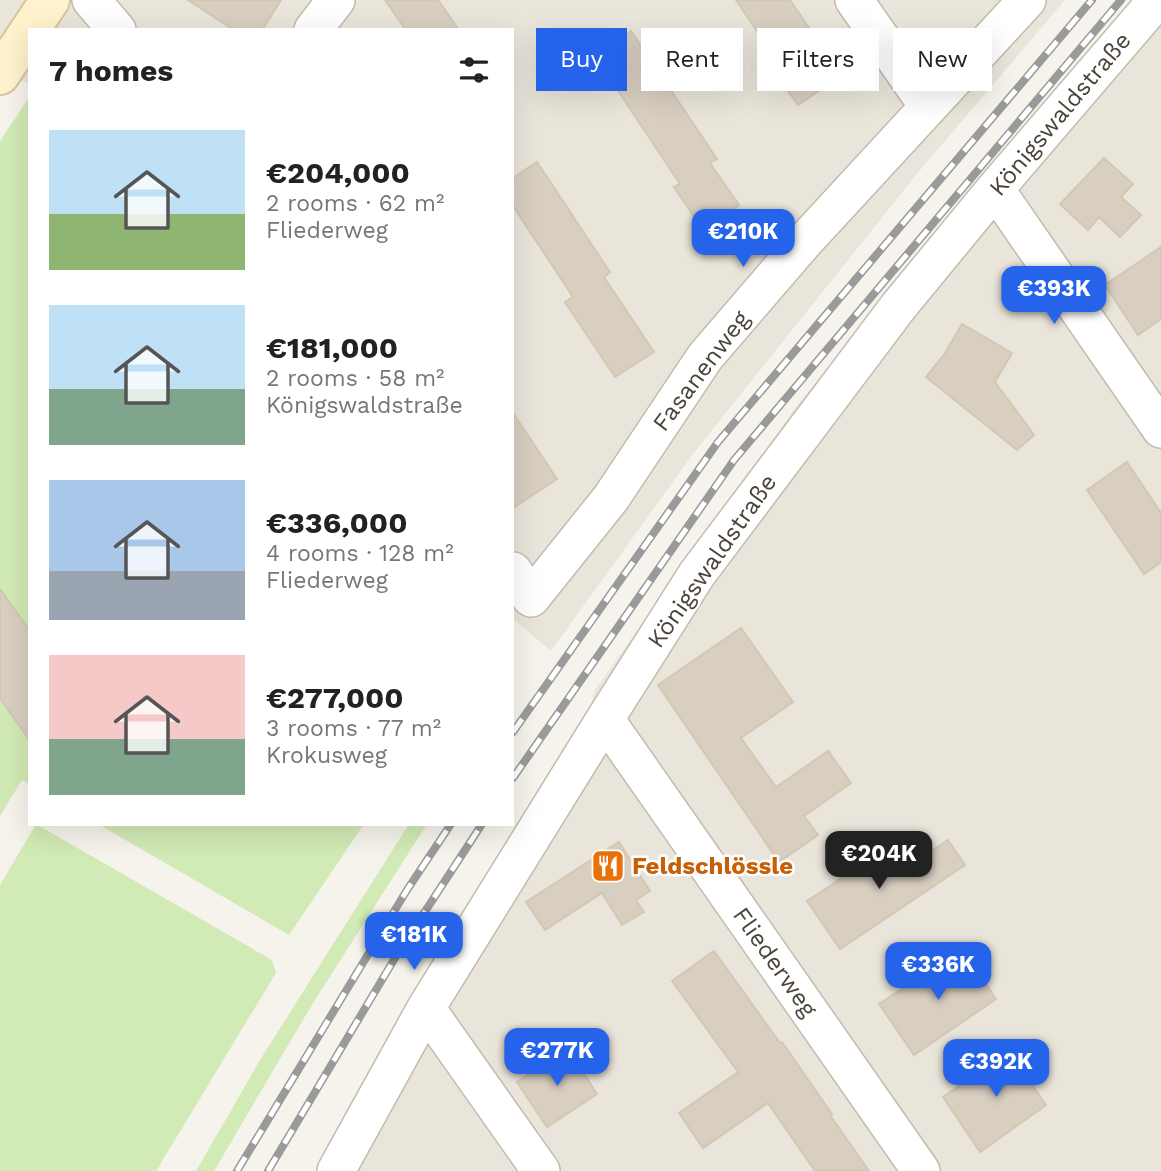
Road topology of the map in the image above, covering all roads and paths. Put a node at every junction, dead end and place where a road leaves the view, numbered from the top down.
1 (50, 0) edge
2 (91, 0) edge
3 (336, 0) edge
4 (854, 0) edge
5 (1027, 0) edge
6 (1157, 0) edge
7 (31, 28) edge
8 (115, 28) edge
9 (315, 28) edge
10 (28, 33) edge
11 (0, 75) edge
12 (928, 106) junction
13 (995, 189) junction
14 (1161, 429) edge
15 (522, 584) edge
16 (605, 719) junction
17 (426, 1008) junction
18 (336, 1171) edge
19 (541, 1171) edge
20 (921, 1171) edge

1 - 7 main road
2 - 8 street
3 - 9 street
4 - 12 street
5 - 12 street, Fasanenweg
6 - 13 street, Königswaldstraße
10 - 11 main road
12 - 15 street, Fasanenweg
13 - 14 street
13 - 16 street, Königswaldstraße
16 - 17 street, Königswaldstraße
16 - 20 street, Fliederweg
17 - 18 street, Königswaldstraße
17 - 19 street

